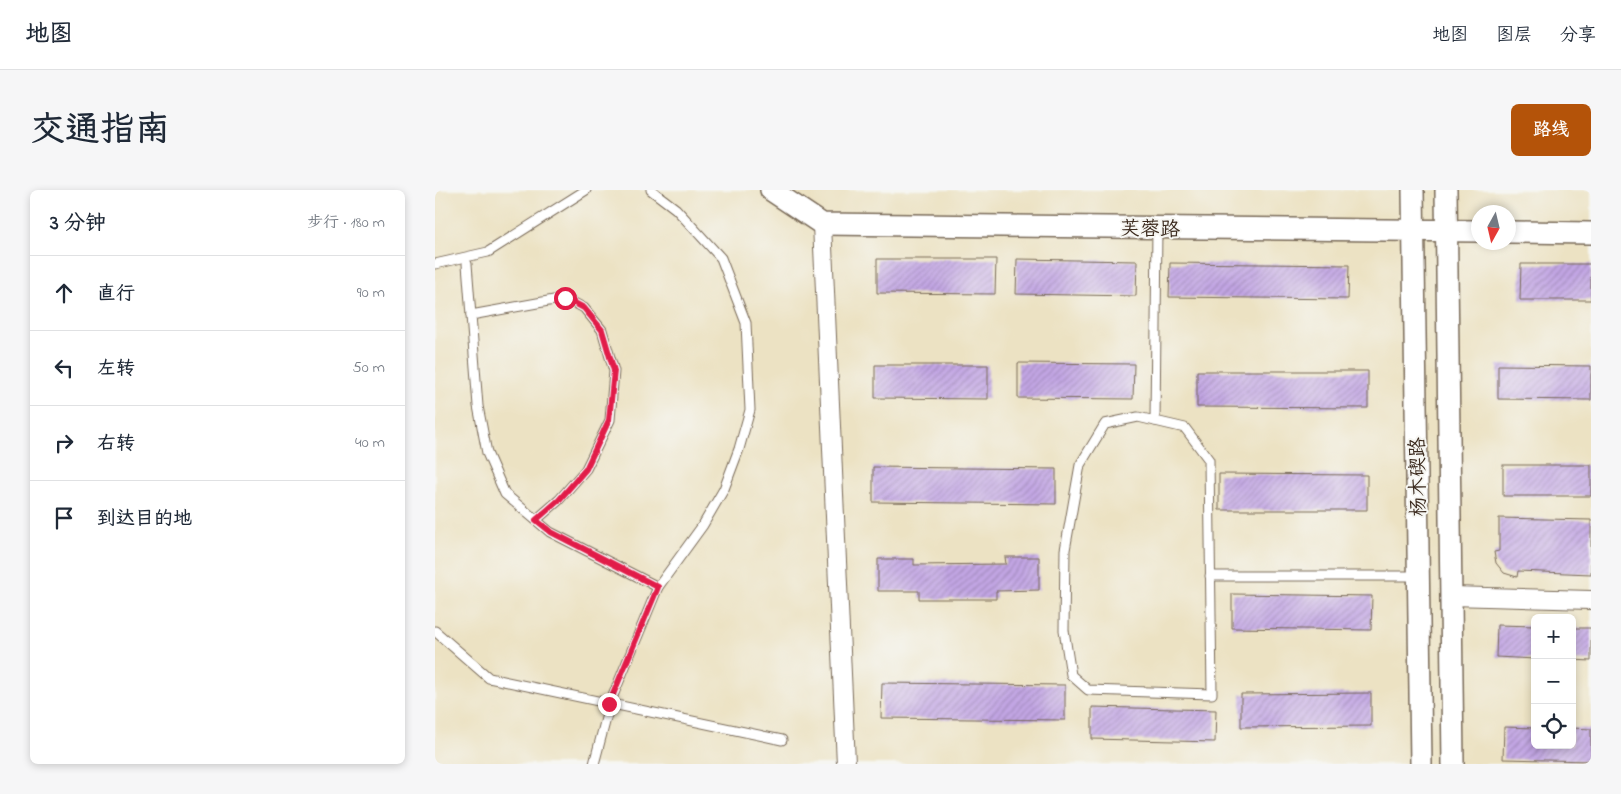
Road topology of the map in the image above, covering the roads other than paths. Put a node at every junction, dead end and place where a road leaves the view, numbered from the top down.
1 (586, 190) edge
2 (651, 190) edge
3 (771, 190) edge
4 (1413, 190) edge
5 (1446, 190) edge
6 (823, 224) junction
7 (1157, 228) junction
8 (1414, 231) junction
9 (1447, 231) junction
10 (1471, 232) edge
11 (1516, 232) edge
12 (1591, 233) edge
13 (435, 264) edge
14 (467, 264) dead end
15 (471, 315) junction
16 (1155, 422) junction
17 (536, 520) junction
18 (1210, 576) junction
19 (1419, 576) junction
20 (658, 587) junction
21 (1451, 596) junction
22 (1591, 600) edge
23 (435, 631) edge
24 (609, 704) junction
25 (782, 740) dead end
26 (594, 764) edge
27 (846, 764) edge
28 (1421, 764) edge
29 (1453, 764) edge

1 - 13 lane
2 - 20 lane
3 - 6 street
4 - 8 street, 杨木碶路
5 - 9 street, 杨木碶路
6 - 7 street, 芙蓉路
6 - 27 street
7 - 8 street, 芙蓉路
7 - 16 lane
8 - 9 street, 芙蓉路
8 - 19 street, 杨木碶路
9 - 10 street, 芙蓉路
9 - 21 street, 杨木碶路
11 - 12 street
14 - 15 lane
15 - 17 lane
15 - 17 lane
16 - 18 lane
16 - 18 lane
17 - 20 lane
18 - 19 lane
19 - 28 street, 杨木碶路
20 - 24 lane
21 - 22 street
21 - 29 street, 杨木碶路
23 - 24 lane
24 - 25 lane
24 - 26 lane

